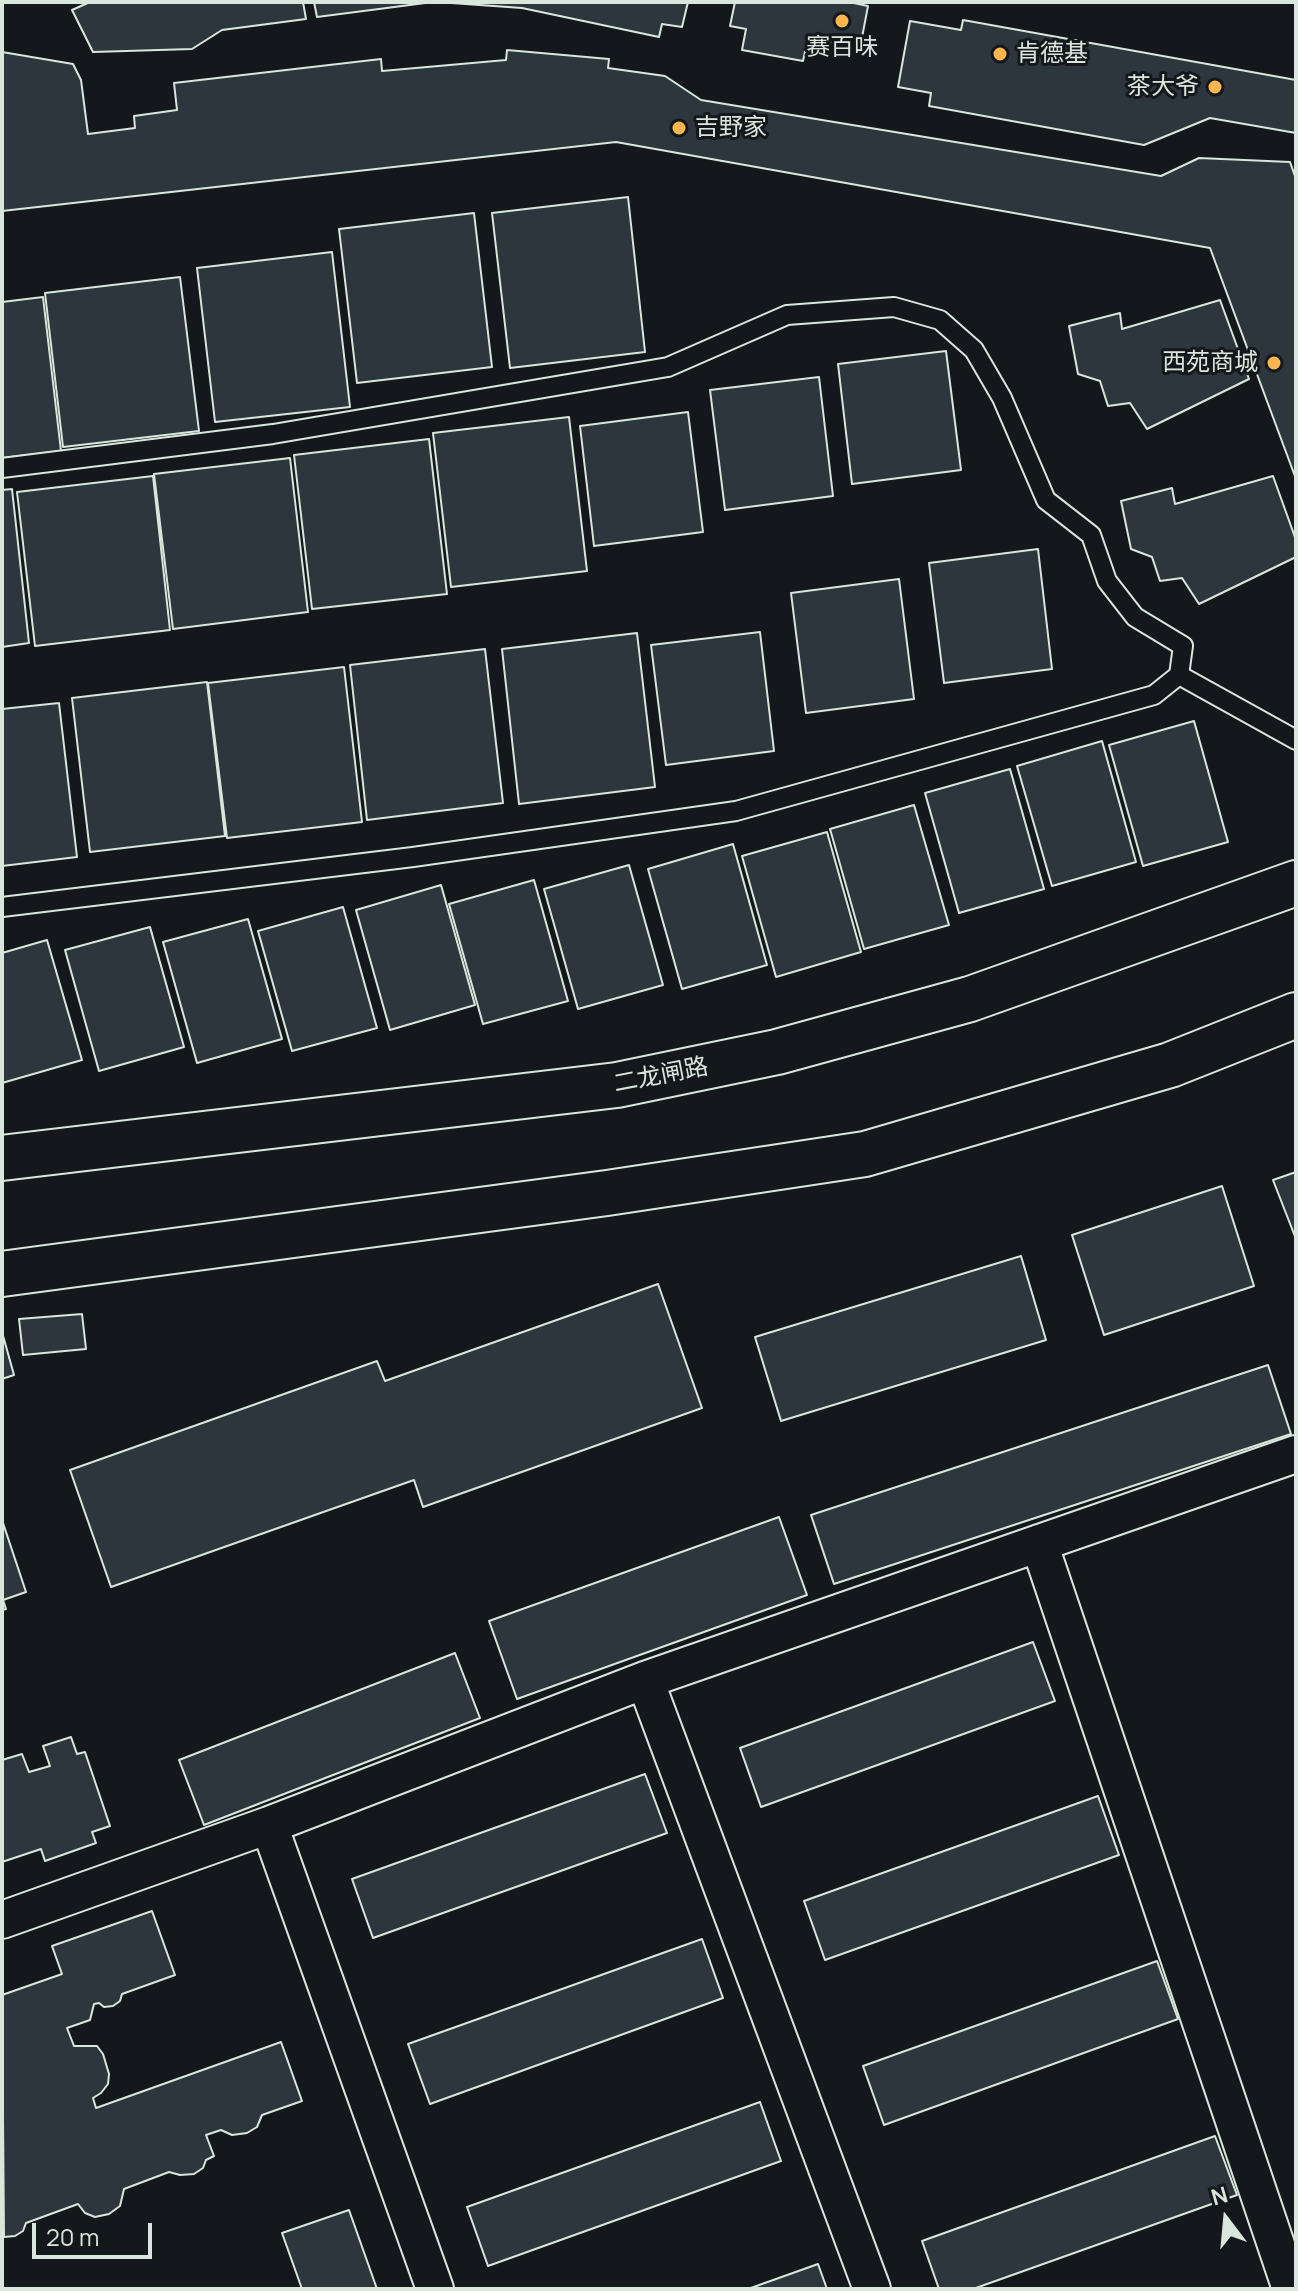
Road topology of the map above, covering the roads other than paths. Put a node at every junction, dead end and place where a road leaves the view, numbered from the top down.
1 (2, 468) edge
2 (1179, 675) junction
3 (1296, 740) edge
4 (1296, 883) edge
5 (2, 907) edge
6 (1296, 1015) edge
7 (2, 1158) edge
8 (2, 1274) edge
9 (1296, 1454) edge
10 (1039, 1543) junction
11 (645, 1680) junction
12 (269, 1825) junction
13 (2, 1920) edge
14 (435, 2289) edge
15 (872, 2289) edge
16 (1291, 2289) edge

1 - 2 lane
2 - 3 lane
2 - 5 lane
4 - 7 main road, 二龙闸路
6 - 8 main road
9 - 10 street
10 - 11 street
10 - 16 street
11 - 12 street
11 - 15 street
12 - 13 street
12 - 14 street

